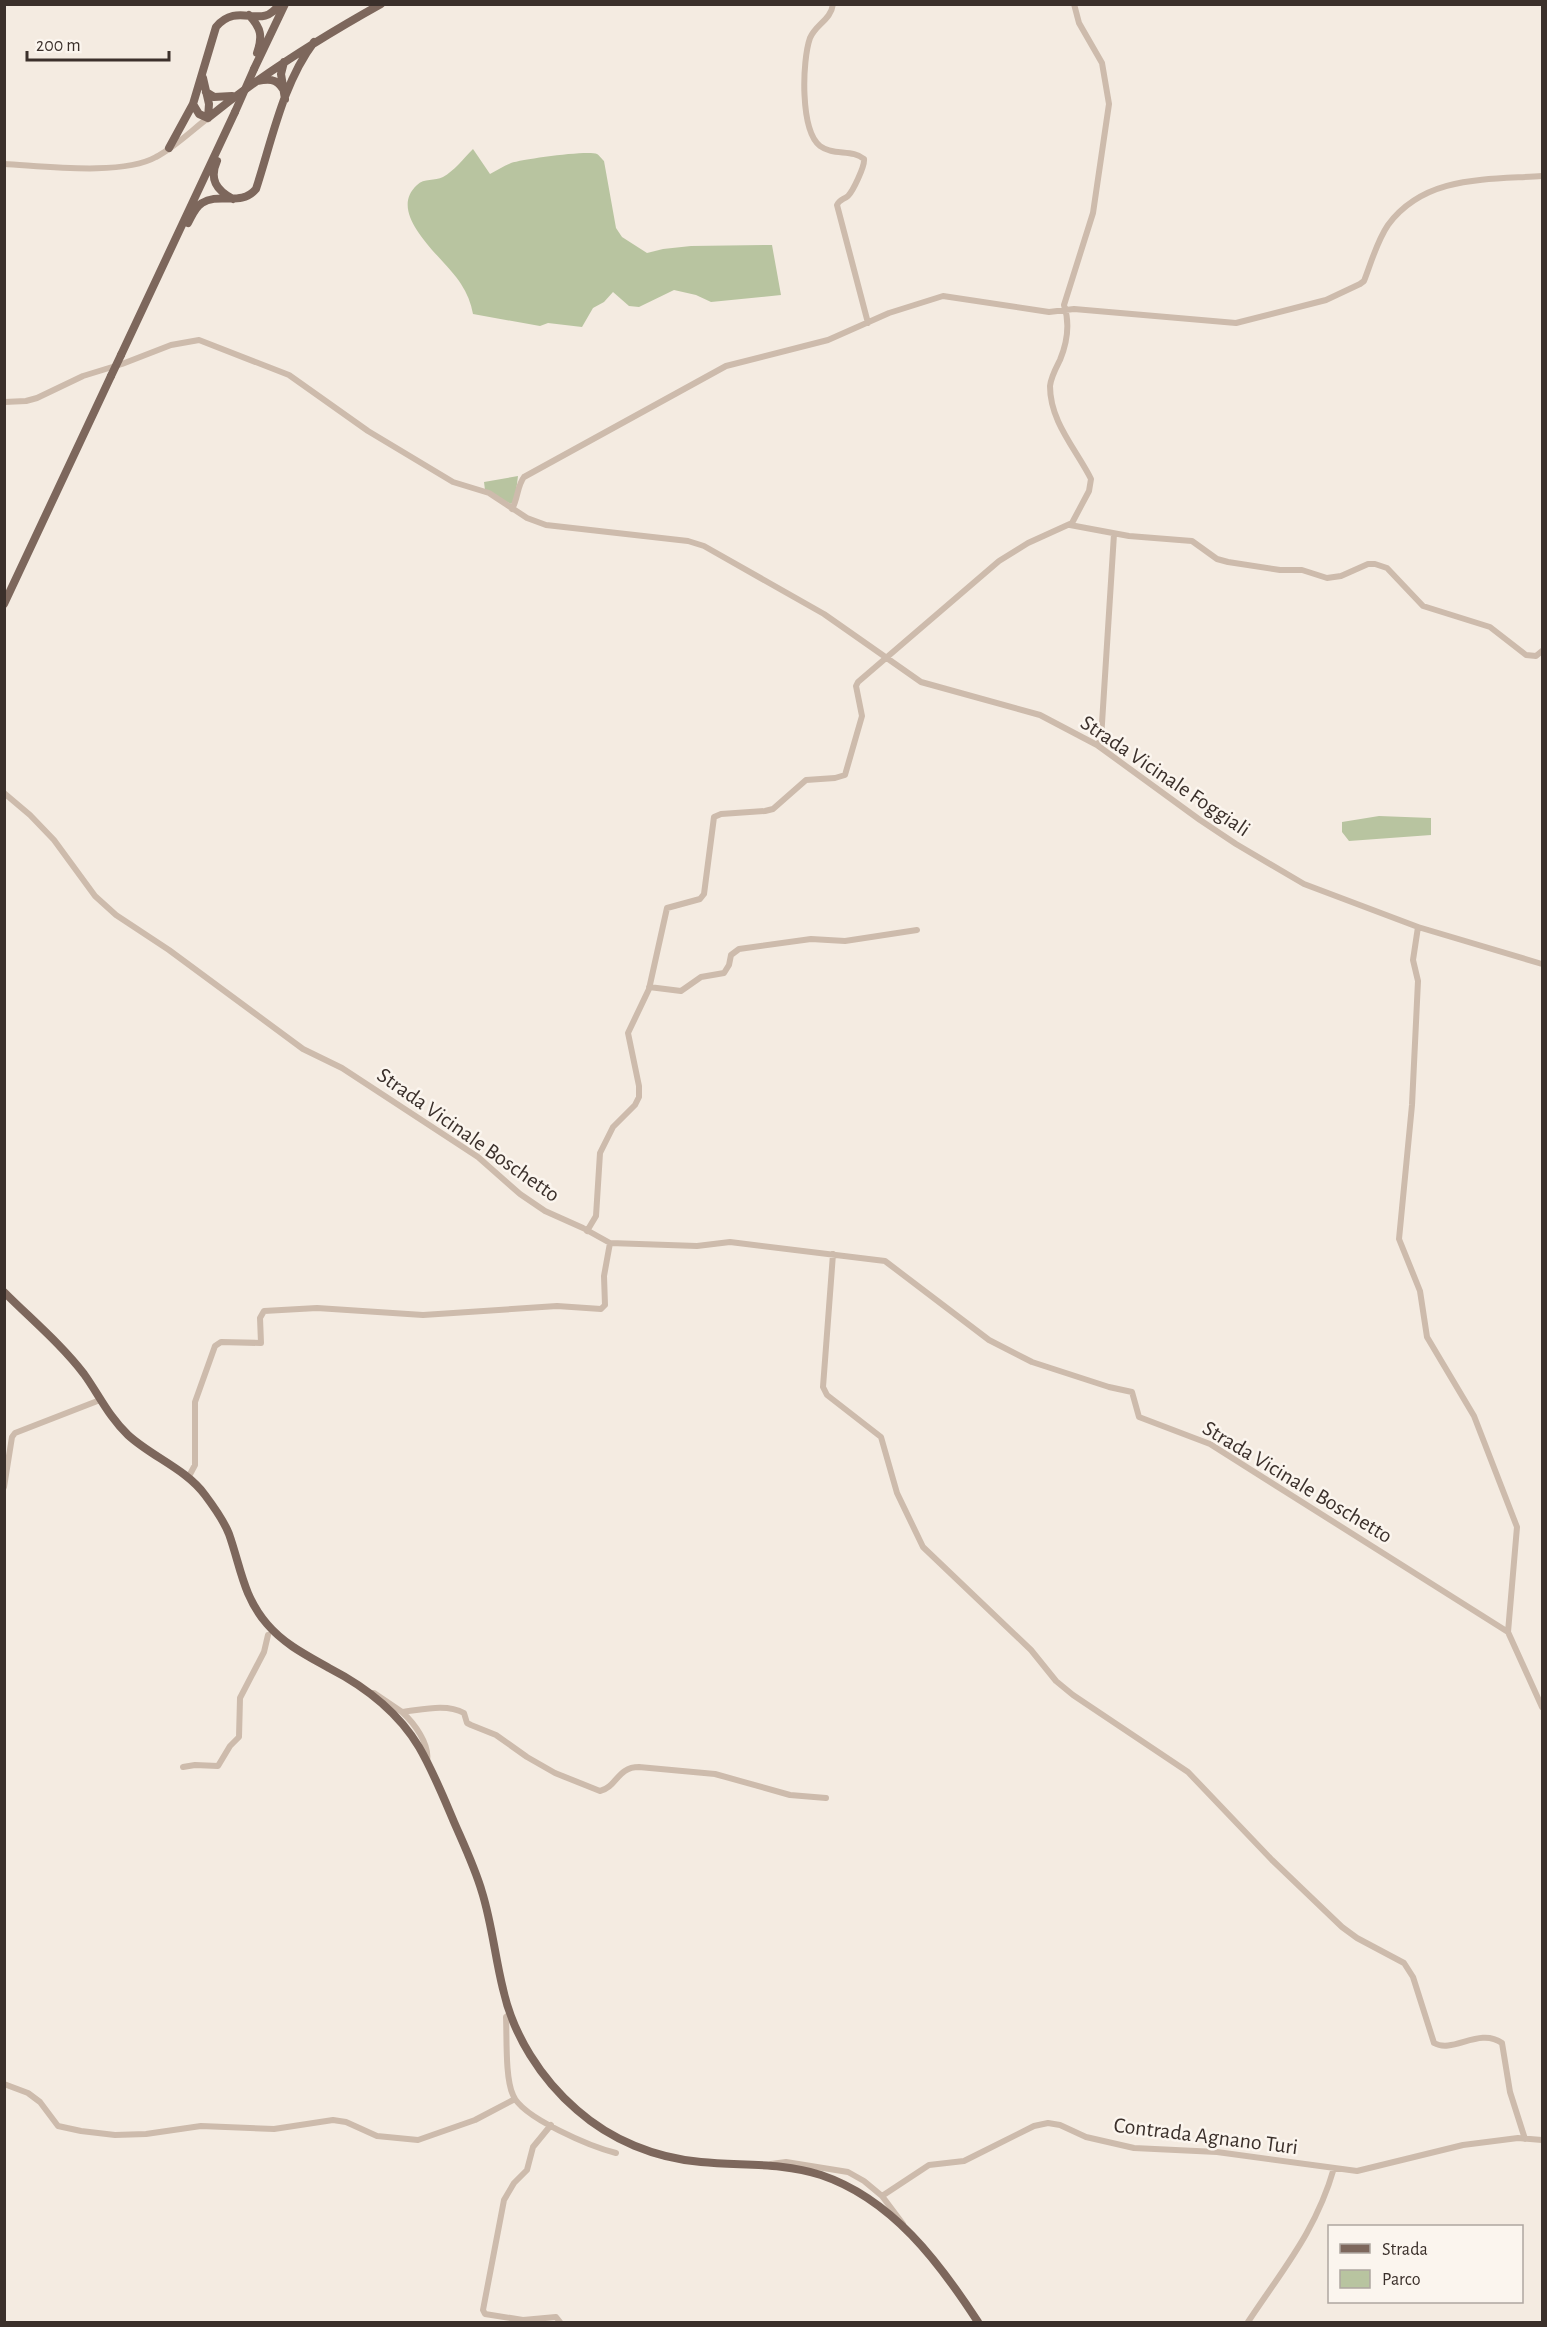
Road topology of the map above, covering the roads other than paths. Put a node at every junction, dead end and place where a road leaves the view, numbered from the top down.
1 (279, 4) edge
2 (285, 4) edge
3 (381, 4) edge
4 (833, 4) edge
5 (1074, 4) edge
6 (249, 15) junction
7 (314, 42) junction
8 (284, 62) junction
9 (255, 68) junction
10 (203, 73) junction
11 (255, 81) junction
12 (291, 81) junction
13 (284, 90) junction
14 (206, 92) junction
15 (237, 95) junction
16 (285, 101) junction
17 (193, 104) junction
18 (208, 118) junction
19 (224, 137) junction
20 (169, 148) junction
21 (4, 164) edge
22 (1542, 176) edge
23 (234, 200) junction
24 (178, 232) junction
25 (1065, 309) junction
26 (868, 322) junction
27 (4, 402) edge
28 (513, 509) junction
29 (1069, 525) junction
30 (1114, 534) junction
31 (4, 604) edge
32 (1542, 651) edge
33 (884, 658) junction
34 (1097, 745) junction
35 (4, 793) edge
36 (1418, 927) junction
37 (917, 930) dead end
38 (1542, 964) edge
39 (649, 987) junction
40 (587, 1230) junction
41 (610, 1243) junction
42 (833, 1254) junction
43 (4, 1292) edge
44 (100, 1400) junction
45 (188, 1478) junction
46 (4, 1487) edge
47 (1508, 1632) junction
48 (268, 1635) dead end
49 (370, 1693) junction
50 (1542, 1707) edge
51 (402, 1712) junction
52 (427, 1761) junction
53 (183, 1767) dead end
54 (826, 1798) dead end
55 (510, 2014) junction
56 (4, 2084) edge
57 (514, 2099) junction
58 (551, 2125) junction
59 (1525, 2139) junction
60 (1542, 2140) edge
61 (616, 2153) dead end
62 (769, 2164) junction
63 (1334, 2168) junction
64 (882, 2196) junction
65 (904, 2227) junction
66 (560, 2322) edge
67 (978, 2322) edge
68 (1248, 2322) edge

1 - 6 main road
2 - 9 main road
3 - 7 main road
4 - 26 street
5 - 25 street
6 - 9 main road
6 - 10 main road
7 - 8 main road
7 - 12 main road
8 - 11 main road
8 - 12 main road
8 - 13 main road
9 - 19 main road, bridge
10 - 14 main road
10 - 17 main road
11 - 13 main road
11 - 15 main road
12 - 16 main road
13 - 16 main road
14 - 15 main road
14 - 18 main road
15 - 18 main road
16 - 23 main road
17 - 18 main road
17 - 20 main road
18 - 20 street
19 - 23 main road
19 - 24 main road
20 - 21 street
22 - 25 street
23 - 24 main road
24 - 31 main road, bridge
25 - 26 street
25 - 29 street
26 - 28 street
27 - 28 street, Strada Vicinale Foggiali
28 - 33 street, Strada Vicinale Foggiali
29 - 30 street
29 - 33 street
30 - 32 street
30 - 34 street
33 - 34 street, Strada Vicinale Foggiali
33 - 39 street
34 - 36 street, Strada Vicinale Foggiali
35 - 40 street, Strada Vicinale Boschetto
36 - 38 street, Strada Vicinale Foggiali
36 - 47 street
37 - 39 street
39 - 40 street
40 - 41 street, Strada Vicinale Boschetto
41 - 42 street, Strada Vicinale Boschetto
41 - 45 street
42 - 47 street, Strada Vicinale Boschetto
42 - 59 street
43 - 44 main road
44 - 45 main road
44 - 46 street
45 - 49 main road
47 - 50 street
48 - 53 street
49 - 51 street
49 - 52 main road
51 - 52 street
51 - 54 street
52 - 55 main road
55 - 57 street
55 - 62 main road
56 - 57 street
57 - 58 street
58 - 61 street
58 - 66 street
59 - 60 street, Contrada Agnano Turi
59 - 63 street, Contrada Agnano Turi
62 - 64 street
62 - 65 main road
63 - 64 street, Contrada Agnano Turi
63 - 68 street
64 - 65 street
65 - 67 main road

